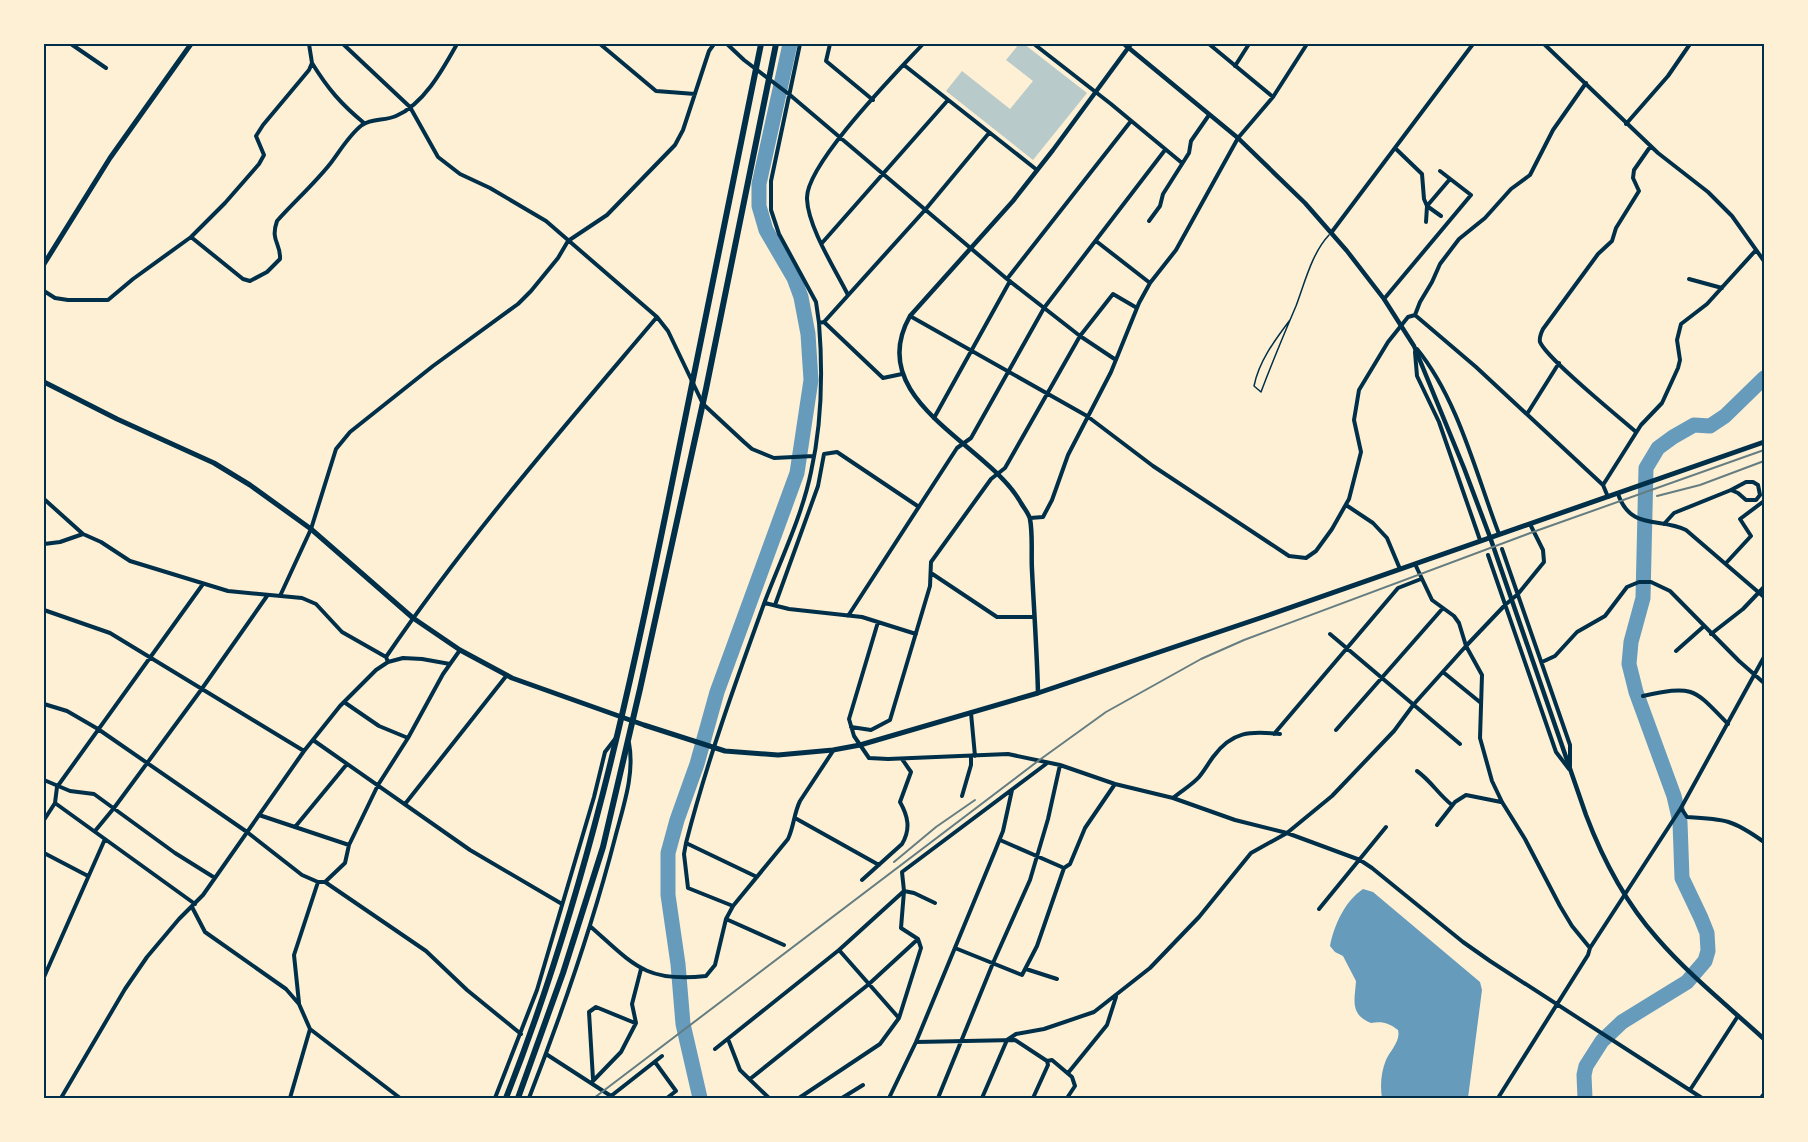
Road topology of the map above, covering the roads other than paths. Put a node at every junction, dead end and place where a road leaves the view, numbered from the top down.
1 (71, 44) edge
2 (191, 44) edge
3 (309, 44) edge
4 (343, 44) edge
5 (457, 44) edge
6 (600, 44) edge
7 (714, 44) edge
8 (727, 44) edge
9 (761, 44) edge
10 (776, 44) edge
11 (800, 44) edge
12 (830, 44) edge
13 (922, 44) edge
14 (1034, 44) edge
15 (1209, 44) edge
16 (1249, 44) edge
17 (1307, 44) edge
18 (1473, 44) edge
19 (1544, 44) edge
20 (1690, 44) edge
21 (1128, 45) edge
22 (312, 63) junction
23 (904, 65) junction
24 (1235, 66) junction
25 (106, 68) dead end
26 (756, 68) junction
27 (771, 81) junction
28 (1586, 83) junction
29 (1096, 93) junction
30 (695, 94) junction
31 (788, 94) junction
32 (1273, 97) junction
33 (873, 100) junction
34 (948, 100) junction
35 (410, 107) junction
36 (1209, 115) junction
37 (1131, 121) junction
38 (364, 123) junction
39 (1626, 124) junction
40 (989, 133) junction
41 (840, 137) junction
42 (1238, 138) junction
43 (1650, 147) junction
44 (1395, 148) junction
45 (1165, 150) junction
46 (1182, 163) junction
47 (1037, 170) junction
48 (1440, 171) dead end
49 (884, 174) junction
50 (1450, 179) junction
51 (1427, 206) junction
52 (925, 210) junction
53 (1441, 216) dead end
54 (1149, 221) dead end
55 (1426, 222) dead end
56 (1331, 233) junction
57 (191, 237) junction
58 (568, 240) junction
59 (1096, 241) junction
60 (822, 243) junction
61 (970, 248) junction
62 (1756, 250) junction
63 (1764, 261) edge
64 (44, 264) edge
65 (1689, 279) dead end
66 (1008, 280) junction
67 (1150, 284) junction
68 (1723, 288) junction
69 (44, 291) edge
70 (849, 296) junction
71 (1384, 299) junction
72 (1044, 308) junction
73 (1137, 308) junction
74 (1415, 315) junction
75 (910, 316) junction
76 (657, 317) junction
77 (1290, 320) junction
78 (822, 322) junction
79 (1400, 326) junction
80 (1080, 336) junction
81 (1414, 346) junction
82 (973, 351) junction
83 (1116, 360) junction
84 (1559, 363) junction
85 (1009, 372) junction
86 (902, 374) junction
87 (44, 382) edge
88 (692, 384) junction
89 (1046, 394) junction
90 (703, 404) junction
91 (1527, 414) junction
92 (1087, 416) junction
93 (934, 418) junction
94 (1636, 432) junction
95 (1764, 442) edge
96 (964, 444) junction
97 (812, 456) junction
98 (998, 474) junction
99 (1603, 485) junction
100 (1731, 490) junction
101 (1618, 494) junction
102 (1609, 497) junction
103 (44, 499) edge
104 (1764, 501) edge
105 (1346, 505) junction
106 (919, 507) junction
107 (1030, 519) junction
108 (1529, 523) junction
109 (1664, 524) junction
110 (311, 529) junction
111 (83, 534) junction
112 (1499, 534) junction
113 (1480, 540) junction
114 (44, 544) edge
115 (1502, 549) dead end
116 (1488, 555) dead end
117 (1726, 563) junction
118 (1415, 564) junction
119 (1400, 569) junction
120 (1510, 570) junction
121 (930, 573) junction
122 (1494, 575) junction
123 (1421, 579) junction
124 (203, 584) junction
125 (1764, 587) edge
126 (1760, 593) junction
127 (1518, 594) junction
128 (267, 596) junction
129 (280, 596) junction
130 (1764, 597) edge
131 (765, 603) junction
132 (775, 605) junction
133 (1504, 605) junction
134 (1443, 608) junction
135 (44, 610) edge
136 (848, 616) junction
137 (1034, 617) junction
138 (413, 618) junction
139 (879, 622) junction
140 (1703, 627) junction
141 (916, 634) junction
142 (1330, 634) dead end
143 (1711, 634) junction
144 (1466, 646) junction
145 (1347, 649) junction
146 (460, 650) junction
147 (1676, 651) dead end
148 (150, 657) junction
149 (1764, 657) edge
150 (387, 660) junction
151 (1542, 662) junction
152 (450, 664) junction
153 (1443, 672) junction
154 (507, 675) junction
155 (1755, 675) junction
156 (1382, 678) junction
157 (1764, 683) edge
158 (201, 690) junction
159 (1038, 693) junction
160 (1643, 696) dead end
161 (344, 702) junction
162 (44, 704) edge
163 (1481, 704) junction
164 (1414, 705) junction
165 (971, 713) junction
166 (621, 717) junction
167 (633, 721) junction
168 (1728, 724) junction
169 (851, 727) junction
170 (98, 729) junction
171 (1336, 730) dead end
172 (1274, 734) junction
173 (1280, 734) dead end
174 (617, 735) junction
175 (408, 738) junction
176 (313, 740) junction
177 (628, 740) junction
178 (1460, 744) dead end
179 (860, 745) junction
180 (712, 747) junction
181 (833, 750) junction
182 (304, 751) junction
183 (973, 756) junction
184 (901, 759) junction
185 (146, 763) junction
186 (1047, 763) junction
187 (347, 764) junction
188 (1060, 765) junction
189 (1570, 769) junction
190 (1417, 771) dead end
191 (44, 780) edge
192 (1115, 784) junction
193 (378, 785) junction
194 (57, 787) junction
195 (1012, 789) junction
196 (962, 796) dead end
197 (1173, 798) junction
198 (55, 802) junction
199 (1502, 802) junction
200 (405, 804) junction
201 (1452, 806) junction
202 (114, 808) junction
203 (1681, 809) junction
204 (259, 815) junction
205 (795, 818) junction
206 (44, 820) edge
207 (1437, 825) dead end
208 (295, 827) junction
209 (1386, 827) dead end
210 (95, 831) junction
211 (248, 832) junction
212 (1287, 833) junction
213 (105, 839) junction
214 (1000, 840) junction
215 (1764, 842) edge
216 (686, 843) junction
217 (349, 845) junction
218 (44, 853) edge
219 (1038, 857) junction
220 (1360, 860) junction
221 (879, 866) junction
222 (1064, 868) junction
223 (88, 876) junction
224 (757, 877) junction
225 (215, 878) junction
226 (862, 880) dead end
227 (318, 882) junction
228 (326, 882) junction
229 (904, 891) junction
230 (1624, 895) junction
231 (935, 903) dead end
232 (562, 904) junction
233 (194, 905) junction
234 (733, 906) junction
235 (1319, 909) dead end
236 (726, 919) junction
237 (591, 927) junction
238 (918, 939) junction
239 (784, 945) dead end
240 (955, 948) junction
241 (1590, 948) junction
242 (838, 950) junction
243 (993, 963) junction
244 (641, 969) junction
245 (1026, 969) junction
246 (44, 977) edge
247 (1057, 979) dead end
248 (869, 984) junction
249 (1116, 996) junction
250 (299, 1004) junction
251 (1557, 1004) junction
252 (1738, 1016) junction
253 (899, 1018) junction
254 (636, 1023) junction
255 (310, 1029) junction
256 (521, 1034) junction
257 (728, 1039) junction
258 (1764, 1039) edge
259 (963, 1040) junction
260 (1007, 1040) junction
261 (916, 1042) junction
262 (715, 1049) dead end
263 (546, 1054) junction
264 (662, 1056) dead end
265 (1047, 1061) junction
266 (655, 1062) junction
267 (1068, 1073) junction
268 (750, 1079) junction
269 (592, 1081) junction
270 (863, 1085) dead end
271 (1690, 1090) junction
272 (1764, 1094) edge
273 (612, 1097) edge
274 (61, 1098) edge
275 (290, 1098) edge
276 (400, 1098) edge
277 (495, 1098) edge
278 (506, 1098) edge
279 (518, 1098) edge
280 (529, 1098) edge
281 (667, 1098) edge
282 (769, 1098) edge
283 (799, 1098) edge
284 (843, 1098) edge
285 (889, 1098) edge
286 (938, 1098) edge
287 (982, 1098) edge
288 (1033, 1098) edge
289 (1067, 1098) edge
290 (1498, 1098) edge
291 (1702, 1098) edge
292 (1761, 1098) edge

1 - 25 street
2 - 64 main road
3 - 22 street
4 - 35 street
5 - 35 street
6 - 30 street
7 - 30 street
8 - 26 street
9 - 26 highway
10 - 27 highway
11 - 31 street
12 - 33 street
13 - 23 street
14 - 29 street
15 - 24 street
16 - 24 street
17 - 32 street
18 - 44 street
19 - 28 street
20 - 39 street
21 - 29 street
21 - 36 street
22 - 38 street
22 - 57 street
23 - 33 street
23 - 34 street
24 - 32 street
26 - 27 street
26 - 88 highway
27 - 31 street
27 - 90 highway
28 - 39 street
28 - 74 street
29 - 37 street
29 - 47 street
30 - 58 street
31 - 41 street
31 - 78 street
32 - 42 street
33 - 41 street
34 - 40 street
34 - 49 street
35 - 38 street
35 - 58 street
36 - 42 street
36 - 46 street
37 - 45 street
37 - 66 street
38 - 57 street
39 - 43 street
40 - 47 street
40 - 52 street
41 - 49 street
41 - 60 street
42 - 56 street
42 - 67 street
43 - 62 street
43 - 84 street
44 - 51 street
44 - 56 street
45 - 46 street
45 - 59 street
46 - 54 street
47 - 61 street
48 - 50 street
49 - 52 street
49 - 60 street
50 - 51 street
50 - 71 street
51 - 53 street
51 - 55 street
52 - 61 street
52 - 70 street
56 - 71 street
56 - 77 lane
57 - 69 street
58 - 76 street
58 - 110 street
59 - 67 street
59 - 72 street
60 - 70 street
61 - 66 street
61 - 75 street
62 - 63 street
62 - 68 street
65 - 68 street
66 - 72 street
66 - 82 street
67 - 73 street
68 - 94 street
70 - 78 street
71 - 79 street
72 - 80 street
72 - 85 street
73 - 80 street
73 - 83 street
74 - 79 street
74 - 91 street
75 - 82 street
75 - 86 street
76 - 88 street
76 - 138 street
77 - 77 lane
78 - 86 street
78 - 97 street
79 - 81 street
79 - 105 street
80 - 83 street
80 - 89 street
81 - 112 street
81 - 113 street
81 - 189 street
82 - 85 street
82 - 93 street
83 - 92 street
84 - 91 street
84 - 94 street
85 - 89 street
85 - 96 street
86 - 93 street
87 - 110 main road
88 - 90 street
88 - 166 highway
89 - 92 street
89 - 98 street
90 - 97 street
90 - 167 highway
91 - 99 street
92 - 105 street
92 - 107 street
93 - 96 street
94 - 99 street
95 - 101 main road
96 - 98 street
96 - 106 street
97 - 131 street
98 - 107 street
98 - 121 street
99 - 102 street
100 - 100 street
100 - 109 street
101 - 102 main road
101 - 109 street
102 - 108 main road
103 - 111 street
104 - 117 street
105 - 119 street
106 - 132 street
106 - 136 street
107 - 137 street
108 - 112 main road
108 - 127 street
109 - 117 street
110 - 129 street
110 - 138 main road
111 - 114 street
111 - 124 street
112 - 113 main road
113 - 118 main road
115 - 120 street
116 - 122 street
117 - 126 street
118 - 119 main road
118 - 123 street
119 - 159 main road
120 - 122 street
120 - 127 street
121 - 137 street
121 - 141 street
122 - 133 street
123 - 134 street
123 - 145 street
124 - 128 street
124 - 148 street
125 - 126 street
126 - 130 street
126 - 143 street
127 - 133 street
127 - 151 street
128 - 129 street
128 - 158 street
129 - 150 street
131 - 132 street
131 - 180 street
132 - 136 street
133 - 144 street
133 - 189 street
134 - 144 street
134 - 156 street
135 - 148 street
136 - 139 street
137 - 159 street
138 - 146 main road
138 - 150 street
139 - 141 street
139 - 169 street
140 - 143 street
140 - 147 street
140 - 151 street
141 - 169 street
142 - 145 street
143 - 155 street
144 - 153 street
144 - 163 street
145 - 156 street
145 - 172 street
146 - 152 street
146 - 154 main road
148 - 158 street
148 - 170 street
149 - 155 street
150 - 152 street
150 - 161 street
151 - 189 street
152 - 175 street
153 - 163 street
153 - 164 street
154 - 166 main road
154 - 200 street
155 - 157 street
155 - 168 street
156 - 164 street
156 - 171 street
158 - 182 street
158 - 185 street
159 - 165 main road
160 - 168 street
161 - 175 street
161 - 176 street
162 - 170 street
163 - 199 street
164 - 178 street
164 - 212 street
165 - 179 main road
165 - 183 street
166 - 167 main road
166 - 174 highway
167 - 177 highway
167 - 180 main road
168 - 203 street
169 - 179 street
170 - 185 street
170 - 194 street
172 - 173 street
172 - 197 street
174 - 232 street
174 - 278 highway
175 - 193 street
176 - 182 street
176 - 187 street
177 - 237 street
177 - 279 highway
179 - 181 main road
179 - 184 street
180 - 181 main road
180 - 216 street
181 - 205 street
182 - 204 street
183 - 184 street
183 - 186 street
183 - 196 street
184 - 221 street
185 - 202 street
185 - 211 street
186 - 188 street
186 - 195 street
187 - 193 street
187 - 208 street
188 - 192 street
188 - 219 street
189 - 230 street
190 - 201 street
191 - 194 street
192 - 197 street
192 - 222 street
193 - 200 street
193 - 217 street
194 - 198 street
194 - 202 street
195 - 214 street
195 - 229 street
197 - 212 street
198 - 206 street
198 - 210 street
199 - 201 street
199 - 241 street
200 - 232 street
201 - 207 street
202 - 210 street
202 - 225 street
203 - 215 street
203 - 230 street
204 - 208 street
204 - 211 street
205 - 221 street
205 - 224 street
208 - 217 street
209 - 220 street
210 - 213 street
211 - 225 street
211 - 227 street
212 - 220 street
212 - 249 street
213 - 223 street
213 - 233 street
214 - 219 street
214 - 240 street
216 - 224 street
216 - 234 street
217 - 228 street
218 - 223 street
219 - 222 street
219 - 243 street
220 - 235 street
220 - 251 street
221 - 226 street
222 - 245 street
223 - 246 street
224 - 234 street
225 - 233 street
227 - 228 street
227 - 250 street
228 - 256 street
229 - 231 street
229 - 238 street
229 - 242 street
230 - 241 street
230 - 252 street
232 - 256 street
233 - 250 street
233 - 274 street
234 - 236 street
236 - 239 street
236 - 244 street
237 - 244 street
237 - 263 street
238 - 248 street
238 - 253 street
240 - 243 street
240 - 261 street
241 - 251 street
242 - 248 street
242 - 257 street
243 - 245 street
243 - 259 street
244 - 254 street
245 - 247 street
248 - 253 street
248 - 268 street
249 - 260 street
249 - 267 street
250 - 255 street
251 - 271 street
251 - 290 street
252 - 258 street
252 - 271 street
253 - 283 street
254 - 269 street
254 - 269 street
255 - 275 street
255 - 276 street
256 - 277 street
257 - 262 street
257 - 268 street
259 - 260 street
259 - 261 street
259 - 286 street
260 - 265 street
260 - 287 street
261 - 285 street
263 - 269 street
263 - 280 street
264 - 266 street
265 - 267 street
265 - 288 street
266 - 273 street
266 - 281 street
267 - 289 street
268 - 282 street
269 - 273 street
270 - 284 street
271 - 291 street
272 - 292 street

